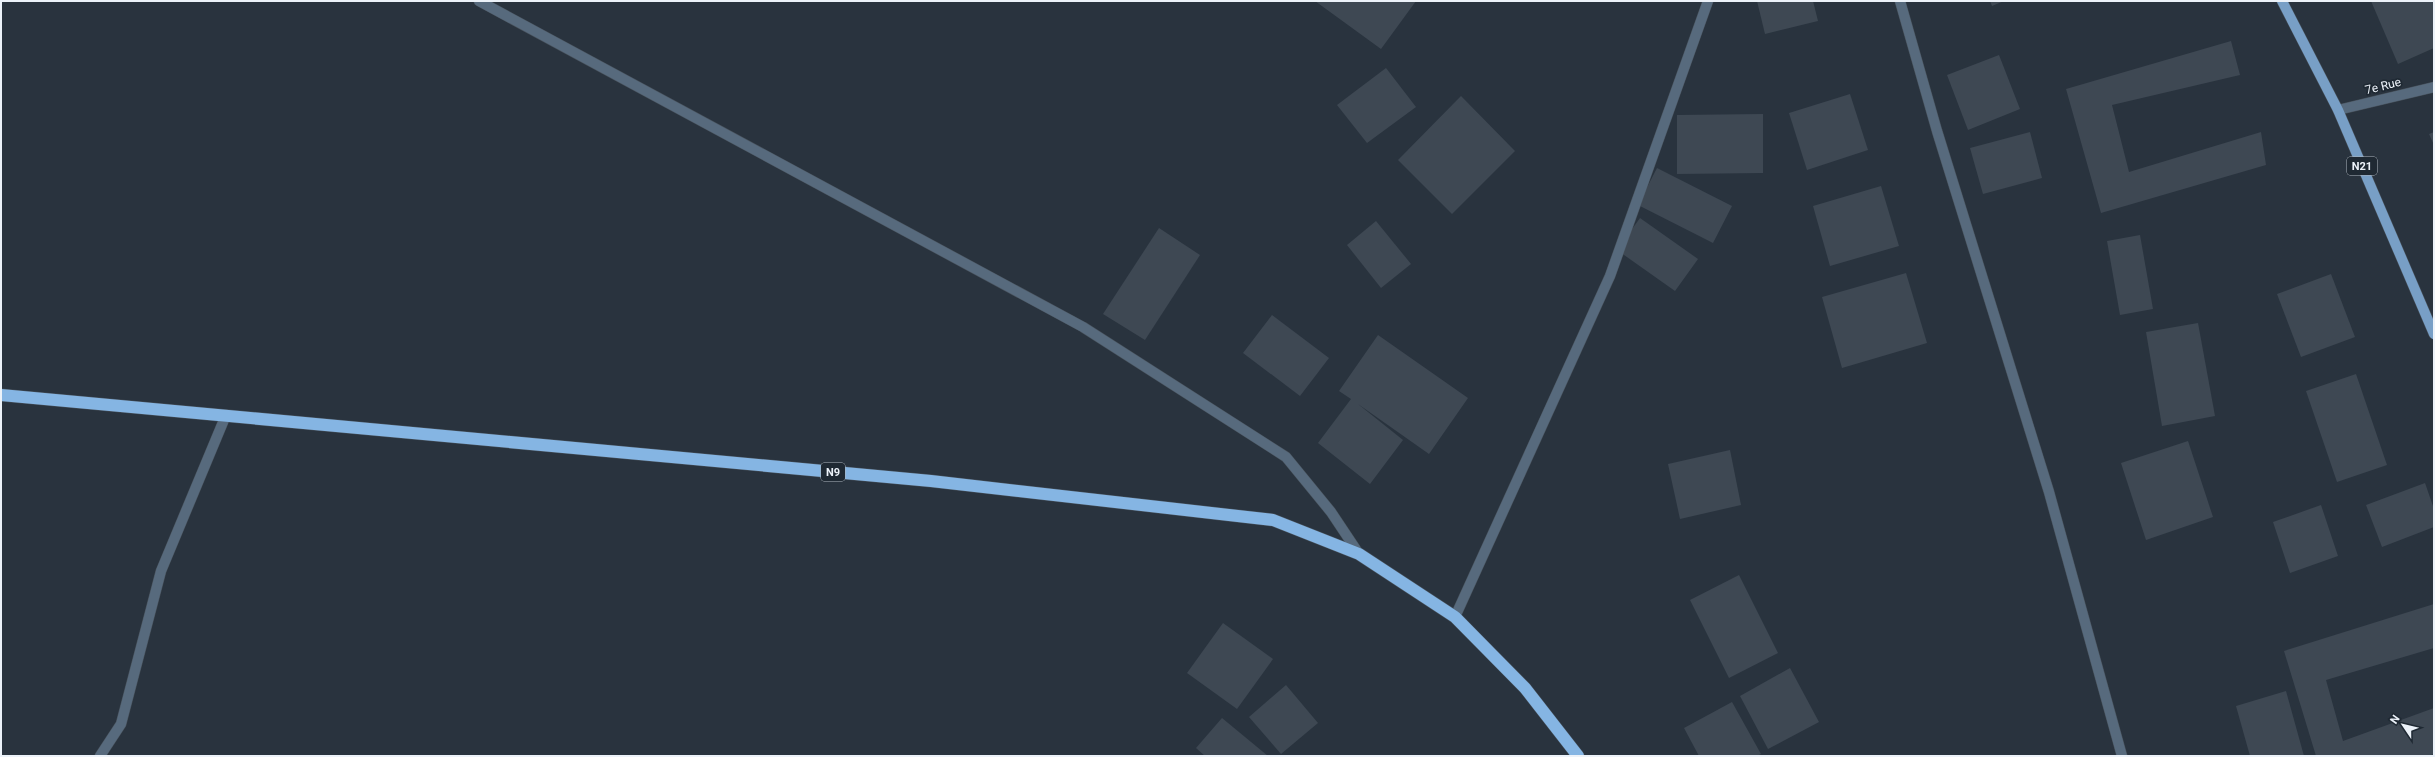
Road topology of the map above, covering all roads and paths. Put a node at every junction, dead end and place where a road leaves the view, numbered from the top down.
1 (479, 1) edge
2 (1708, 1) edge
3 (1900, 1) edge
4 (2282, 1) edge
5 (2434, 87) edge
6 (2338, 110) junction
7 (2434, 334) edge
8 (1, 395) edge
9 (226, 415) junction
10 (1359, 554) junction
11 (1455, 617) junction
12 (100, 756) edge
13 (1578, 756) edge
14 (2122, 756) edge

1 - 10 street
2 - 11 street
3 - 14 street
4 - 6 main road, N21
5 - 6 street, 7e Rue
6 - 7 main road, N21
8 - 9 highway, N9
9 - 10 highway, N9
9 - 12 street
10 - 11 highway, N9
11 - 13 highway, N9

